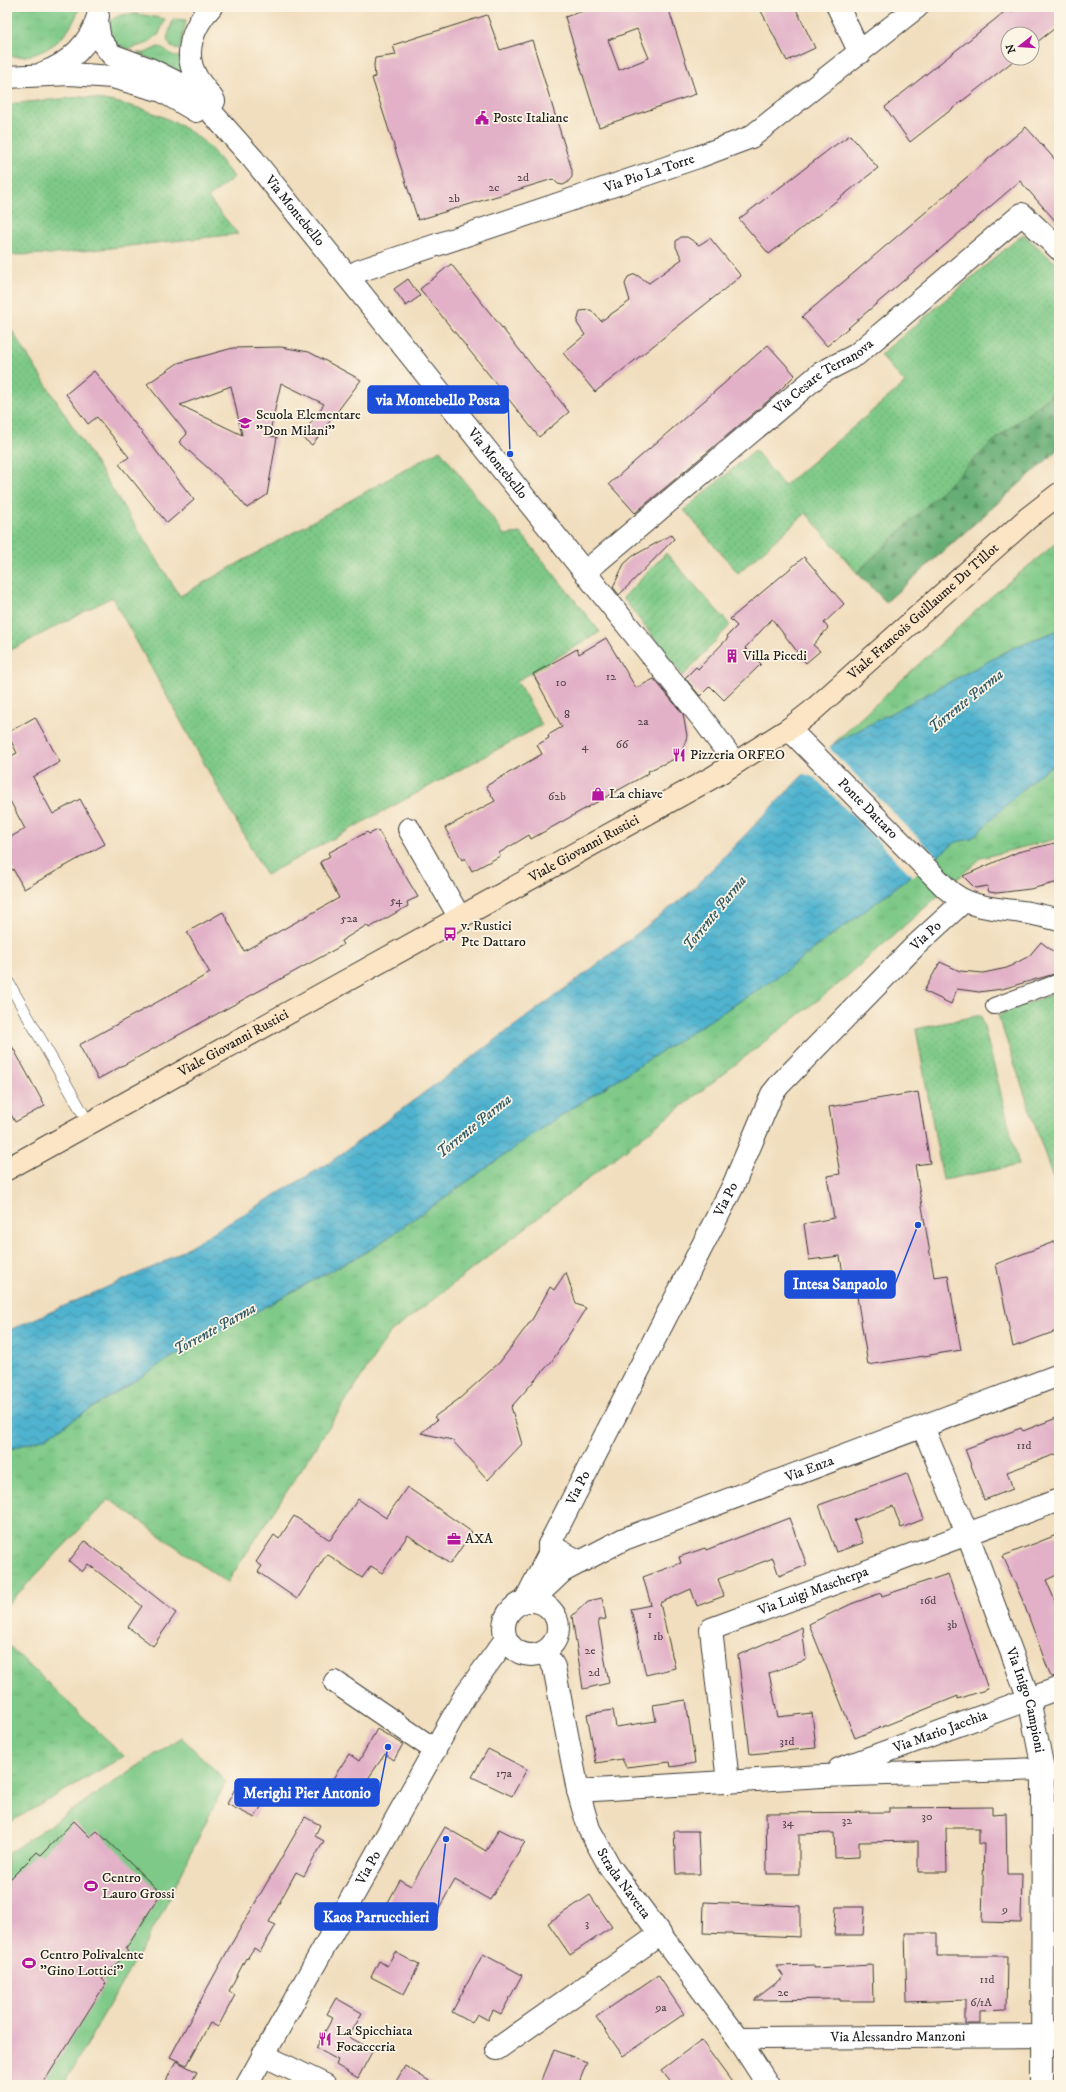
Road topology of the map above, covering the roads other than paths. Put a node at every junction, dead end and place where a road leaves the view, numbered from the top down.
1 (211, 7) edge
2 (838, 7) edge
3 (918, 7) edge
4 (102, 13) edge
5 (860, 53) junction
6 (37, 75) junction
7 (8, 77) edge
8 (226, 129) junction
9 (1059, 249) edge
10 (349, 277) junction
11 (1059, 494) edge
12 (585, 572) junction
13 (789, 730) junction
14 (735, 763) junction
15 (409, 829) dead end
16 (955, 895) junction
17 (460, 918) junction
18 (1059, 920) edge
19 (7, 980) edge
20 (1059, 982) edge
21 (994, 1006) dead end
22 (89, 1124) junction
23 (7, 1169) edge
24 (1059, 1375) edge
25 (924, 1427) junction
26 (1059, 1500) edge
27 (967, 1533) junction
28 (549, 1545) junction
29 (572, 1566) junction
30 (528, 1601) junction
31 (552, 1611) junction
32 (512, 1646) junction
33 (546, 1652) junction
34 (335, 1682) dead end
35 (1059, 1688) edge
36 (1029, 1699) junction
37 (434, 1750) junction
38 (1043, 1769) junction
39 (822, 1776) junction
40 (728, 1782) junction
41 (578, 1791) junction
42 (659, 1935) junction
43 (1050, 2036) edge
44 (738, 2038) junction
45 (498, 2049) dead end
46 (263, 2055) junction
47 (247, 2085) edge
48 (325, 2085) edge
49 (768, 2085) edge
50 (1042, 2085) edge

1 - 8 street
2 - 5 street
3 - 5 street, Via Pio La Torre
4 - 6 street, Via Montebello
4 - 8 street, Via Montebello
5 - 10 street, Via Pio La Torre
6 - 7 street, Via Montebello
6 - 8 street, Via Montebello
8 - 10 street, Via Montebello
9 - 12 street, Via Cesare Terranova
10 - 12 street, Via Montebello
11 - 13 main road, Viale Francois Guillaume Du Tillot
12 - 14 street, Via Montebello
13 - 14 main road, Viale Giovanni Rustici
13 - 16 street, Ponte Dattaro
14 - 17 main road, Viale Giovanni Rustici
15 - 17 street
16 - 18 street
16 - 28 street, Via Po
17 - 22 main road, Viale Giovanni Rustici
19 - 22 lane
20 - 21 street
22 - 23 main road, Viale Giovanni Rustici
24 - 25 street, Via Enza
25 - 27 street, Via Inigo Campioni
25 - 29 street, Via Enza
26 - 27 street, Via Luigi Mascherpa
27 - 36 street, Via Inigo Campioni
27 - 40 street, Via Luigi Mascherpa
28 - 29 street
28 - 30 street, Via Po
29 - 30 street, Via Po
29 - 31 street
30 - 31 street
30 - 32 street, Via Po
31 - 33 street
32 - 33 street
32 - 37 street, Via Po
33 - 41 street, Strada Navetta
34 - 37 street
35 - 36 street, Via Mario Jacchia
36 - 38 street, Via Inigo Campioni
36 - 39 street, Via Mario Jacchia
37 - 46 street, Via Po
38 - 39 street, Via Mario Jacchia
38 - 43 street, Via Inigo Campioni
39 - 40 street, Via Mario Jacchia
40 - 41 street, Via Mario Jacchia
41 - 42 street, Strada Navetta
42 - 44 street, Strada Navetta
42 - 45 street
43 - 44 street, Via Alessandro Manzoni
43 - 50 street, Via Inigo Campioni
44 - 49 street, Strada Navetta
46 - 47 street, Via Po
46 - 48 street

